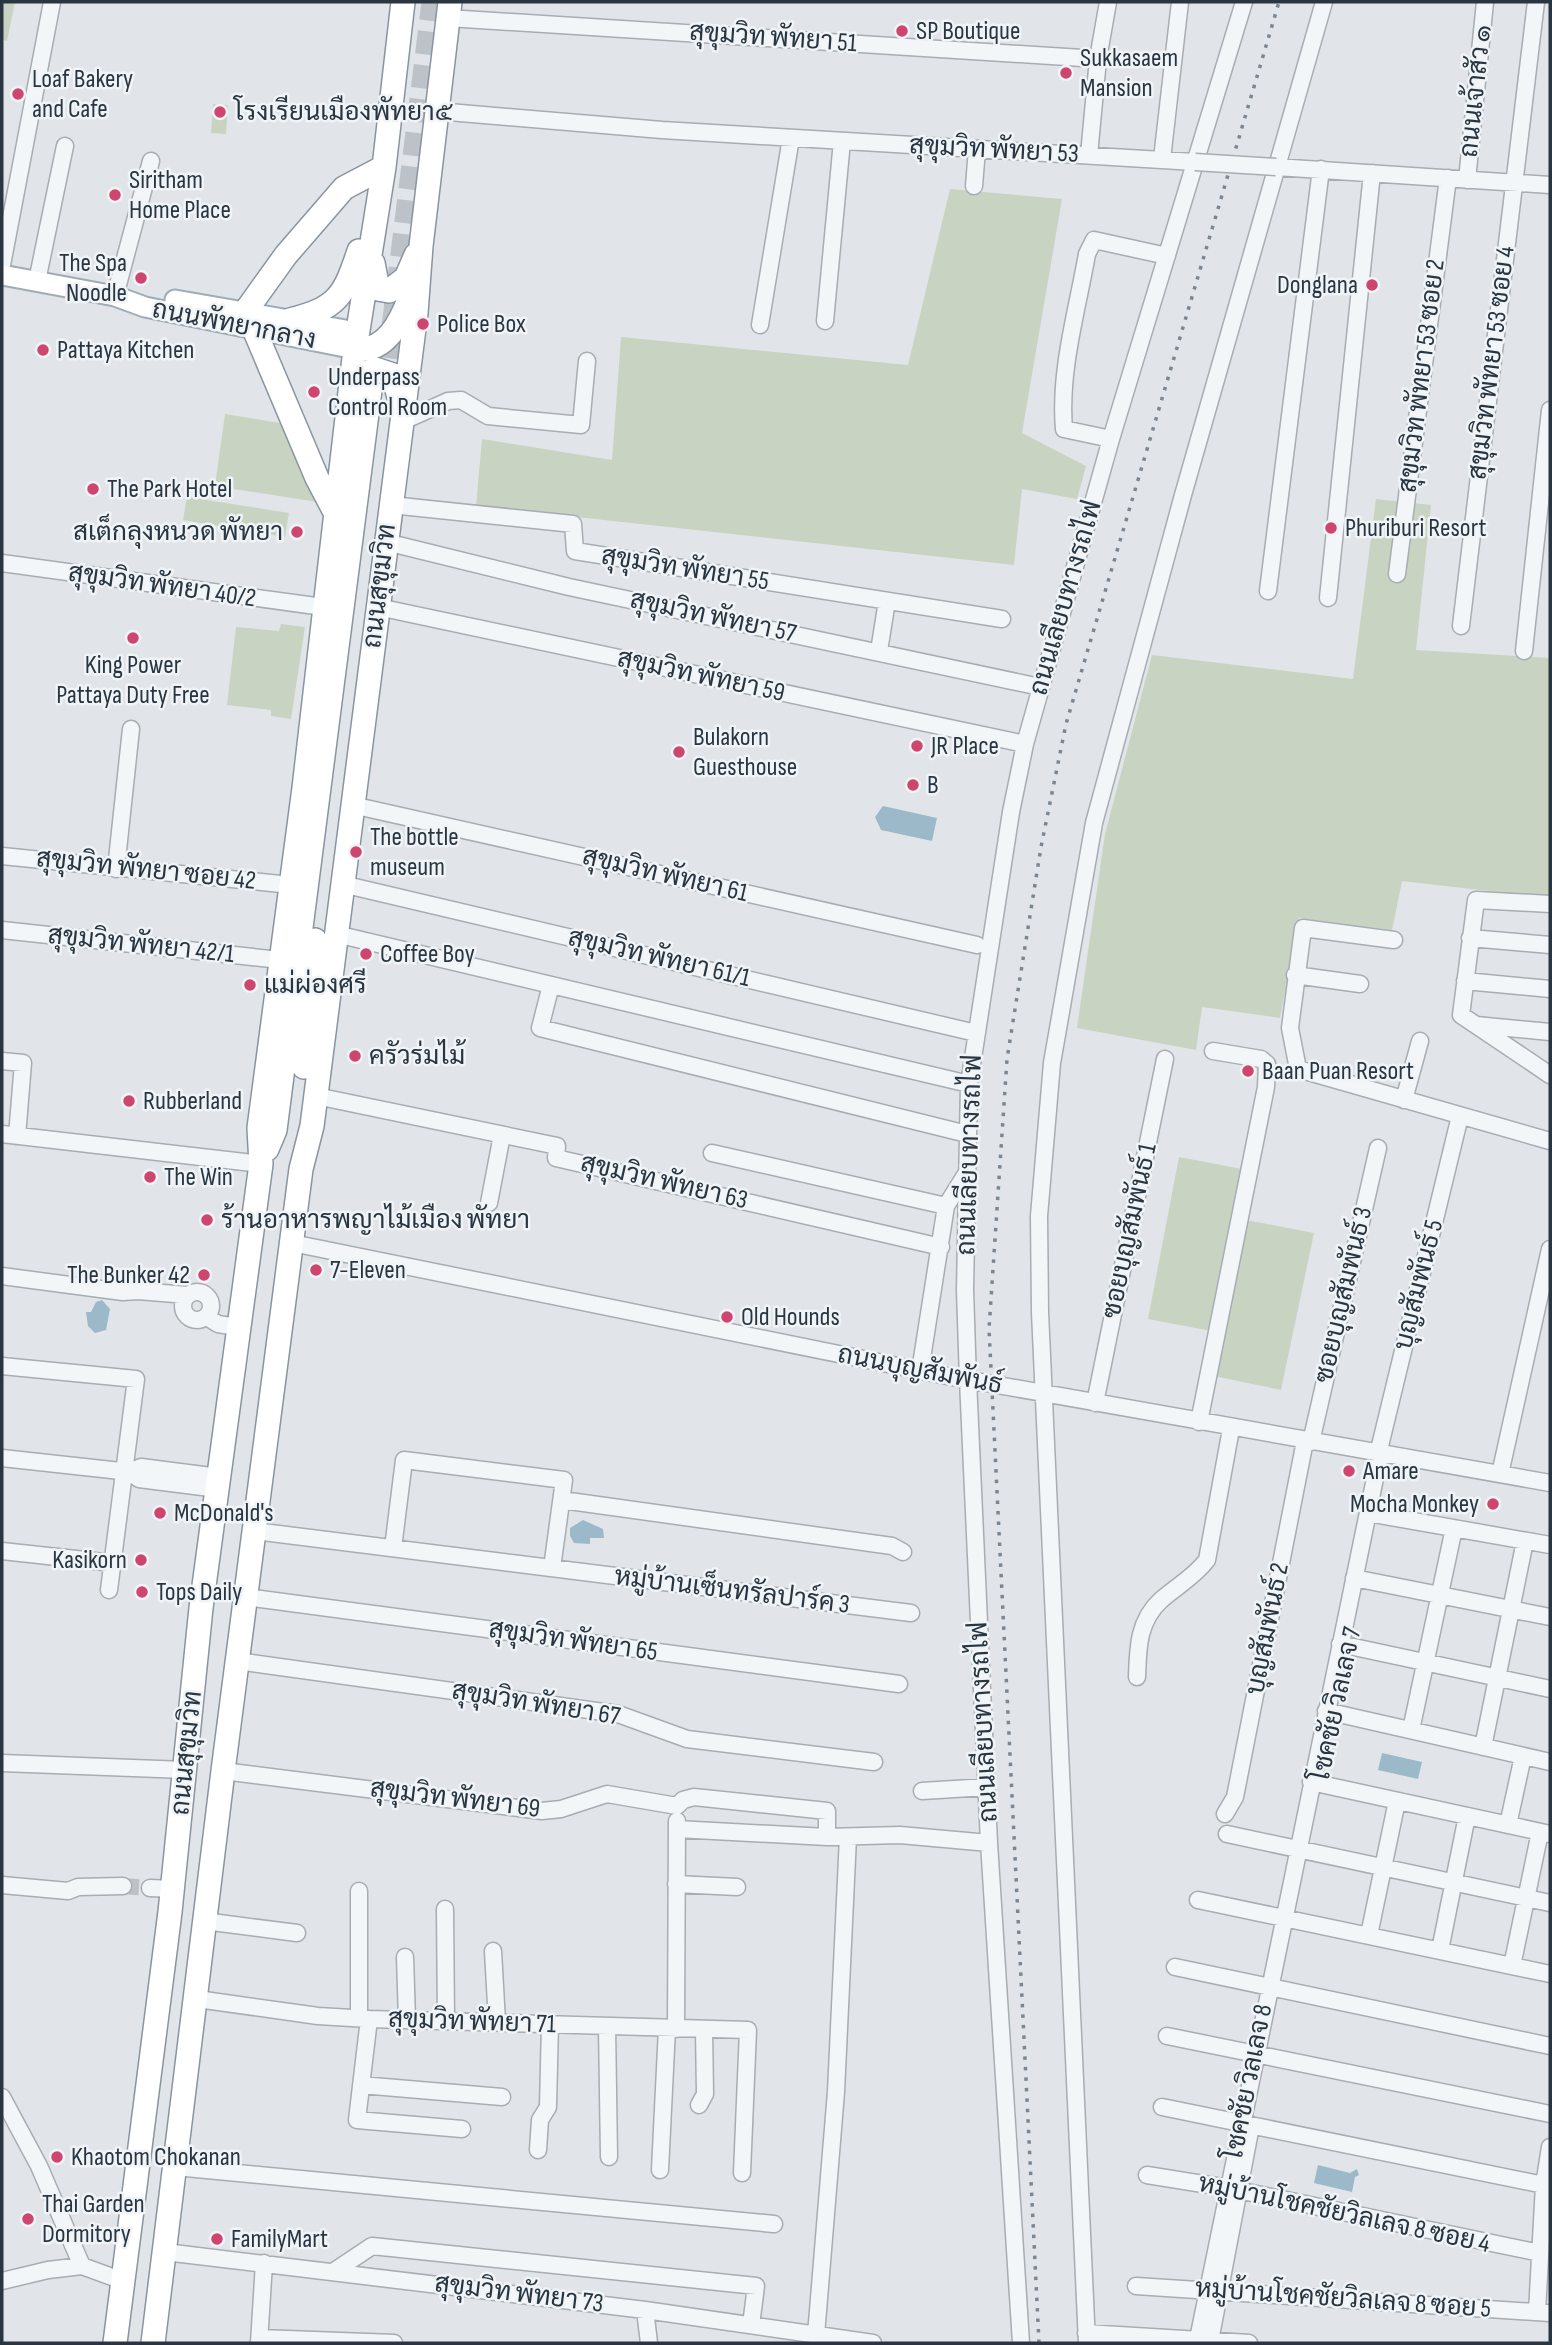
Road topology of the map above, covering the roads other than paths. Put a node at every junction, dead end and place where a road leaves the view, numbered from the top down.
1 (52, 2) edge
2 (403, 2) edge
3 (1108, 2) edge
4 (1180, 2) edge
5 (1244, 2) edge
6 (1324, 2) edge
7 (1485, 2) edge
8 (1535, 2) edge
9 (449, 10) edge
10 (1098, 60) junction
11 (437, 111) junction
12 (791, 138) junction
13 (842, 141) junction
14 (65, 146) dead end
15 (977, 149) junction
16 (1089, 155) junction
17 (1162, 159) junction
18 (151, 161) dead end
19 (1195, 162) junction
20 (1276, 167) junction
21 (1321, 169) junction
22 (1372, 173) junction
23 (382, 177) junction
24 (1448, 178) junction
25 (1467, 180) junction
26 (1514, 183) junction
27 (1550, 185) edge
28 (974, 186) dead end
29 (371, 242) junction
30 (1167, 256) junction
31 (420, 257) junction
32 (2, 265) edge
33 (2, 275) edge
34 (37, 281) junction
35 (116, 296) junction
36 (249, 320) junction
37 (290, 320) junction
38 (825, 321) dead end
39 (760, 325) dead end
40 (356, 340) junction
41 (383, 341) junction
42 (587, 361) dead end
43 (407, 379) junction
44 (349, 410) junction
45 (1550, 410) edge
46 (402, 418) junction
47 (1111, 439) junction
48 (391, 505) junction
49 (336, 514) junction
50 (386, 542) junction
51 (2, 564) edge
52 (1397, 573) dead end
53 (1268, 591) dead end
54 (1328, 598) dead end
55 (887, 600) junction
56 (323, 607) junction
57 (378, 607) junction
58 (1002, 619) dead end
59 (1461, 626) dead end
60 (879, 651) junction
61 (1524, 651) dead end
62 (1040, 687) junction
63 (131, 729) dead end
64 (1025, 744) junction
65 (352, 805) junction
66 (2, 856) edge
67 (116, 869) junction
68 (342, 884) junction
69 (291, 885) junction
70 (1550, 904) edge
71 (2, 930) edge
72 (336, 933) junction
73 (1470, 938) junction
74 (1394, 940) dead end
75 (977, 945) dead end
76 (1550, 945) edge
77 (280, 960) junction
78 (1296, 975) junction
79 (1465, 981) junction
80 (1360, 984) dead end
81 (551, 985) junction
82 (1550, 989) edge
83 (1468, 1020) junction
84 (1550, 1032) edge
85 (976, 1033) junction
86 (1420, 1041) dead end
87 (1213, 1051) dead end
88 (1165, 1059) dead end
89 (2, 1061) edge
90 (1550, 1074) edge
91 (970, 1084) junction
92 (316, 1096) junction
93 (1404, 1100) junction
94 (1460, 1116) junction
95 (967, 1134) junction
96 (9, 1135) edge
97 (502, 1135) junction
98 (1550, 1141) edge
99 (1378, 1148) dead end
100 (712, 1153) dead end
101 (261, 1164) junction
102 (301, 1169) junction
103 (966, 1173) junction
104 (489, 1203) dead end
105 (946, 1206) junction
106 (292, 1243) junction
107 (941, 1247) junction
108 (1550, 1249) edge
109 (2, 1276) edge
110 (185, 1301) junction
111 (206, 1317) junction
112 (237, 1328) junction
113 (2, 1366) edge
114 (920, 1371) junction
115 (968, 1380) junction
116 (1042, 1394) junction
117 (1095, 1403) junction
118 (1199, 1422) junction
119 (1231, 1429) junction
120 (1308, 1442) junction
121 (1382, 1454) junction
122 (2, 1458) edge
123 (126, 1472) junction
124 (1500, 1474) junction
125 (219, 1483) junction
126 (1550, 1483) edge
127 (562, 1500) junction
128 (1373, 1514) junction
129 (1454, 1528) junction
130 (255, 1531) junction
131 (1525, 1541) junction
132 (1550, 1545) edge
133 (393, 1548) junction
134 (2, 1551) edge
135 (903, 1552) dead end
136 (113, 1563) junction
137 (552, 1568) junction
138 (1359, 1579) junction
139 (109, 1590) dead end
140 (1441, 1595) junction
141 (246, 1597) junction
142 (1512, 1609) junction
143 (911, 1613) dead end
144 (1550, 1617) edge
145 (1345, 1645) junction
146 (237, 1661) junction
147 (1425, 1662) junction
148 (1136, 1677) dead end
149 (1497, 1677) junction
150 (899, 1684) dead end
151 (1550, 1689) edge
152 (1330, 1712) junction
153 (1411, 1730) junction
154 (1483, 1747) junction
155 (1523, 1756) junction
156 (874, 1762) dead end
157 (1550, 1762) edge
158 (2, 1763) edge
159 (185, 1770) junction
160 (223, 1771) junction
161 (1315, 1783) junction
162 (987, 1787) junction
163 (922, 1791) dead end
164 (1397, 1801) junction
165 (677, 1806) junction
166 (1226, 1814) dead end
167 (1467, 1816) junction
168 (1508, 1825) junction
169 (677, 1829) junction
170 (1545, 1833) edge
171 (1227, 1834) dead end
172 (827, 1837) junction
173 (848, 1837) junction
174 (989, 1843) junction
175 (1301, 1851) junction
176 (1383, 1868) junction
177 (1454, 1883) junction
178 (676, 1884) junction
179 (2, 1885) edge
180 (123, 1886) tunnel mouth
181 (737, 1887) dead end
182 (359, 1891) dead end
183 (1527, 1898) junction
184 (1198, 1900) dead end
185 (1550, 1903) edge
186 (444, 1909) dead end
187 (1288, 1917) junction
188 (204, 1929) junction
189 (297, 1933) dead end
190 (167, 1934) junction
191 (1369, 1934) junction
192 (1440, 1950) junction
193 (493, 1951) dead end
194 (1281, 1951) joint
195 (405, 1956) dead end
196 (1512, 1966) junction
197 (1175, 1967) dead end
198 (1550, 1974) edge
199 (1274, 1985) junction
200 (197, 1999) junction
201 (364, 2019) junction
202 (407, 2020) junction
203 (446, 2021) junction
204 (498, 2022) junction
205 (550, 2024) junction
206 (607, 2026) junction
207 (671, 2028) junction
208 (704, 2029) junction
209 (1167, 2036) dead end
210 (1550, 2046) edge
211 (1260, 2054) junction
212 (361, 2085) junction
213 (2, 2097) edge
214 (502, 2097) dead end
215 (699, 2105) dead end
216 (1162, 2107) dead end
217 (1550, 2114) edge
218 (1247, 2122) junction
219 (462, 2129) dead end
220 (1550, 2147) edge
221 (538, 2150) dead end
222 (609, 2157) dead end
223 (175, 2167) junction
224 (660, 2170) dead end
225 (743, 2173) dead end
226 (1147, 2175) dead end
227 (1544, 2185) junction
228 (1233, 2189) junction
229 (775, 2224) dead end
230 (165, 2252) junction
231 (1541, 2253) junction
232 (264, 2263) junction
233 (82, 2266) junction
234 (333, 2272) junction
235 (2, 2281) edge
236 (123, 2281) junction
237 (1136, 2286) dead end
238 (1213, 2291) junction
239 (645, 2310) junction
240 (1544, 2312) edge
241 (751, 2325) junction
242 (817, 2335) junction
243 (1086, 2338) edge
244 (1204, 2340) junction
245 (260, 2341) edge
246 (115, 2343) edge
247 (153, 2343) edge
248 (394, 2343) edge
249 (649, 2343) edge
250 (873, 2343) edge
251 (1021, 2343) edge
252 (1249, 2343) edge

1 - 32 street
2 - 23 highway, ถนนสุขุมวิท
3 - 10 street
4 - 17 street
5 - 19 street, ถนนเลียบทางรถไฟ
6 - 20 street
7 - 25 street, ถนนเจ้าสัว ๑
8 - 26 street, สุขุมวิท พัทยา 53 ซอย 4
9 - 10 street, สุขุมวิท พัทยา 51
9 - 11 highway, ถนนสุขุมวิท
10 - 16 street
11 - 12 street, สุขุมวิท พัทยา 53
11 - 31 highway, ถนนสุขุมวิท
12 - 13 street, สุขุมวิท พัทยา 53
12 - 39 street
13 - 15 street, สุขุมวิท พัทยา 53
13 - 38 street
14 - 34 street
15 - 16 street, สุขุมวิท พัทยา 53
15 - 28 street
16 - 17 street, สุขุมวิท พัทยา 53
17 - 19 street, สุขุมวิท พัทยา 53
18 - 35 street
19 - 20 street, สุขุมวิท พัทยา 53, bridge
19 - 30 street, ถนนเลียบทางรถไฟ
20 - 21 street, สุขุมวิท พัทยา 53
20 - 116 street
21 - 22 street, สุขุมวิท พัทยา 53
21 - 53 street
22 - 24 street, สุขุมวิท พัทยา 53
22 - 54 street
23 - 29 highway, ถนนสุขุมวิท
23 - 36 highway
23 - 37 highway
24 - 25 street, สุขุมวิท พัทยา 53
24 - 52 street, สุขุมวิท พัทยา 53 ซอย 2
25 - 26 street, สุขุมวิท พัทยา 53
26 - 27 street, สุขุมวิท พัทยา 53
26 - 59 street, สุขุมวิท พัทยา 53 ซอย 4
29 - 31 highway
29 - 40 highway, ถนนสุขุมวิท
30 - 47 street, ถนนเลียบทางรถไฟ
30 - 47 street
31 - 41 highway
31 - 43 highway, ถนนสุขุมวิท
33 - 34 main road, ถนนพัทยากลาง
34 - 35 main road, ถนนพัทยากลาง
35 - 36 main road, ถนนพัทยากลาง
36 - 37 main road, ถนนพัทยากลาง
36 - 40 main road, ถนนพัทยากลาง
36 - 49 highway
37 - 40 main road, ถนนพัทยากลาง
40 - 41 highway
40 - 44 highway, ถนนสุขุมวิท
41 - 43 highway
42 - 46 street
43 - 46 highway, ถนนสุขุมวิท
44 - 46 highway
44 - 49 highway, ถนนสุขุมวิท
45 - 61 street
46 - 48 highway, ถนนสุขุมวิท
47 - 62 street, ถนนเลียบทางรถไฟ
48 - 50 highway, ถนนสุขุมวิท
48 - 55 street, สุขุมวิท พัทยา 55
49 - 56 highway, ถนนสุขุมวิท
50 - 57 highway, ถนนสุขุมวิท
50 - 60 street, สุขุมวิท พัทยา 57
51 - 56 street, สุขุมวิท พัทยา 40/2
55 - 58 street, สุขุมวิท พัทยา 55
55 - 60 street
56 - 69 highway, ถนนสุขุมวิท
57 - 64 street, สุขุมวิท พัทยา 59
57 - 65 highway, ถนนสุขุมวิท
60 - 62 street, สุขุมวิท พัทยา 57
62 - 64 street, ถนนเลียบทางรถไฟ
63 - 67 street
64 - 85 street, ถนนเลียบทางรถไฟ
65 - 68 highway, ถนนสุขุมวิท
65 - 75 street, สุขุมวิท พัทยา 61
66 - 67 street, สุขุมวิท พัทยา ซอย 42
67 - 69 street, สุขุมวิท พัทยา ซอย 42
68 - 72 highway, ถนนสุขุมวิท
68 - 85 street, สุขุมวิท พัทยา 61/1
69 - 77 highway, ถนนสุขุมวิท
70 - 73 street
71 - 77 street, สุขุมวิท พัทยา 42/1
72 - 81 street
72 - 92 highway, ถนนสุขุมวิท
73 - 76 street
73 - 79 street
74 - 78 street
77 - 101 highway, ถนนสุขุมวิท
78 - 80 street
78 - 93 street
79 - 82 street
79 - 83 street
81 - 91 street
81 - 95 street
83 - 84 street
83 - 90 street
85 - 91 street, ถนนเลียบทางรถไฟ
86 - 93 street
87 - 118 street
88 - 117 street, ซอยบุญสัมพันธ์ 1
89 - 96 street
91 - 95 street, ถนนเลียบทางรถไฟ
92 - 97 street, สุขุมวิท พัทยา 63
92 - 102 highway, ถนนสุขุมวิท
93 - 94 street
94 - 98 street
94 - 121 street, บุญสัมพันธ์ 5
95 - 103 street, ถนนเลียบทางรถไฟ
96 - 101 street
97 - 104 street
97 - 107 street, สุขุมวิท พัทยา 63
99 - 120 street, ซอยบุญสัมพันธ์ 3
100 - 105 street
101 - 102 highway, ถนนสุขุมวิท
101 - 112 highway, ถนนสุขุมวิท
102 - 106 highway, ถนนสุขุมวิท
103 - 105 street
103 - 115 street, ถนนเลียบทางรถไฟ
105 - 107 street
106 - 114 street, ถนนบุญสัมพันธ์
106 - 130 highway, ถนนสุขุมวิท
107 - 114 street
108 - 124 street
109 - 110 street
110 - 111 street
110 - 111 street
111 - 112 street
112 - 125 highway, ถนนสุขุมวิท
113 - 123 street
114 - 115 street, ถนนบุญสัมพันธ์
115 - 116 street, ถนนบุญสัมพันธ์
115 - 162 street, ถนนเลียบทางรถไฟ
116 - 117 street, ถนนบุญสัมพันธ์
116 - 243 street
117 - 118 street, ถนนบุญสัมพันธ์
118 - 119 street, ถนนบุญสัมพันธ์
119 - 120 street, ถนนบุญสัมพันธ์
119 - 148 street
120 - 121 street, ถนนบุญสัมพันธ์
120 - 166 street, บุญสัมพันธ์ 2
121 - 124 street, ถนนบุญสัมพันธ์
121 - 128 street, โชคชัย วิลเลจ 7
122 - 123 street
123 - 125 street
123 - 136 street
124 - 126 street, ถนนบุญสัมพันธ์
125 - 159 highway, ถนนสุขุมวิท
127 - 133 street
127 - 135 street
127 - 137 street
128 - 129 street
128 - 138 street, โชคชัย วิลเลจ 7
129 - 131 street
129 - 140 street
130 - 133 street, หมู่บ้านเซ็นทรัลปาร์ค 3
130 - 141 highway, ถนนสุขุมวิท
131 - 132 street
131 - 142 street
133 - 137 street, หมู่บ้านเซ็นทรัลปาร์ค 3
134 - 136 street
136 - 139 street
137 - 143 street, หมู่บ้านเซ็นทรัลปาร์ค 3
138 - 140 street
138 - 145 street, โชคชัย วิลเลจ 7
140 - 142 street
140 - 147 street
141 - 146 highway, ถนนสุขุมวิท
141 - 150 street, สุขุมวิท พัทยา 65
142 - 144 street
142 - 149 street
145 - 147 street
145 - 152 street, โชคชัย วิลเลจ 7
146 - 156 street, สุขุมวิท พัทยา 67
146 - 160 highway, ถนนสุขุมวิท
147 - 149 street
147 - 153 street
149 - 151 street
149 - 154 street
152 - 153 street
152 - 161 street, โชคชัย วิลเลจ 7
153 - 154 street
154 - 155 street
155 - 157 street
155 - 168 street
158 - 159 street
159 - 190 highway, ถนนสุขุมวิท
160 - 165 street, สุขุมวิท พัทยา 69
160 - 188 highway, ถนนสุขุมวิท
161 - 164 street
161 - 175 street, โชคชัย วิลเลจ 7
162 - 163 street
162 - 174 street, ถนนเลียบทางรถไฟ
164 - 167 street
164 - 176 street
165 - 169 street
165 - 172 street, สุขุมวิท พัทยา 69
167 - 168 street
167 - 177 street
168 - 170 street
169 - 172 street
169 - 178 street
170 - 183 street
171 - 175 street
172 - 173 street
173 - 174 street
173 - 242 street
174 - 251 street, ถนนเลียบทางรถไฟ
175 - 176 street
175 - 187 street, โชคชัย วิลเลจ 7
176 - 177 street
176 - 191 street
177 - 183 street
177 - 192 street
178 - 181 street
178 - 207 street
179 - 180 street
182 - 201 street
183 - 185 street
183 - 196 street
184 - 187 street
186 - 203 street
187 - 191 street
187 - 194 street, โชคชัย วิลเลจ 7
188 - 189 street
188 - 190 highway
188 - 200 highway, ถนนสุขุมวิท
190 - 236 highway, ถนนสุขุมวิท
191 - 192 street
192 - 196 street
193 - 204 street
194 - 199 street, โชคชัย วิลเลจ 8
195 - 202 street
196 - 198 street
197 - 199 street
199 - 210 street
199 - 211 street, โชคชัย วิลเลจ 8
200 - 201 street, สุขุมวิท พัทยา 71
200 - 223 highway, ถนนสุขุมวิท
201 - 202 street, สุขุมวิท พัทยา 71
201 - 212 street
202 - 203 street, สุขุมวิท พัทยา 71
203 - 204 street, สุขุมวิท พัทยา 71
204 - 205 street, สุขุมวิท พัทยา 71
205 - 206 street, สุขุมวิท พัทยา 71
205 - 221 street
206 - 207 street, สุขุมวิท พัทยา 71
206 - 222 street
207 - 208 street, สุขุมวิท พัทยา 71
207 - 224 street
208 - 215 street
208 - 225 street, สุขุมวิท พัทยา 71
209 - 211 street
211 - 217 street
211 - 218 street, โชคชัย วิลเลจ 8
212 - 214 street
212 - 219 street
213 - 233 street
216 - 218 street
218 - 227 street
218 - 228 street, โชคชัย วิลเลจ 8
220 - 227 street
223 - 229 street
223 - 230 highway, ถนนสุขุมวิท
226 - 228 street, หมู่บ้านโชคชัยวิลเลจ 8 ซอย 4
227 - 231 street
228 - 231 street, หมู่บ้านโชคชัยวิลเลจ 8 ซอย 4
228 - 238 street, โชคชัย วิลเลจ 8
230 - 232 street, สุขุมวิท พัทยา 73
230 - 247 highway, ถนนสุขุมวิท
231 - 240 street
232 - 234 street, สุขุมวิท พัทยา 73
232 - 245 street
233 - 235 street
233 - 236 street
234 - 239 street, สุขุมวิท พัทยา 73
234 - 241 street
236 - 246 highway, ถนนสุขุมวิท
237 - 238 street, หมู่บ้านโชคชัยวิลเลจ 8 ซอย 5
238 - 240 street, หมู่บ้านโชคชัยวิลเลจ 8 ซอย 5
238 - 244 street, โชคชัย วิลเลจ 8
239 - 241 street, สุขุมวิท พัทยา 73
239 - 249 street
241 - 242 street, สุขุมวิท พัทยา 73
242 - 250 street, สุขุมวิท พัทยา 73
243 - 244 street
244 - 252 street
245 - 248 street

